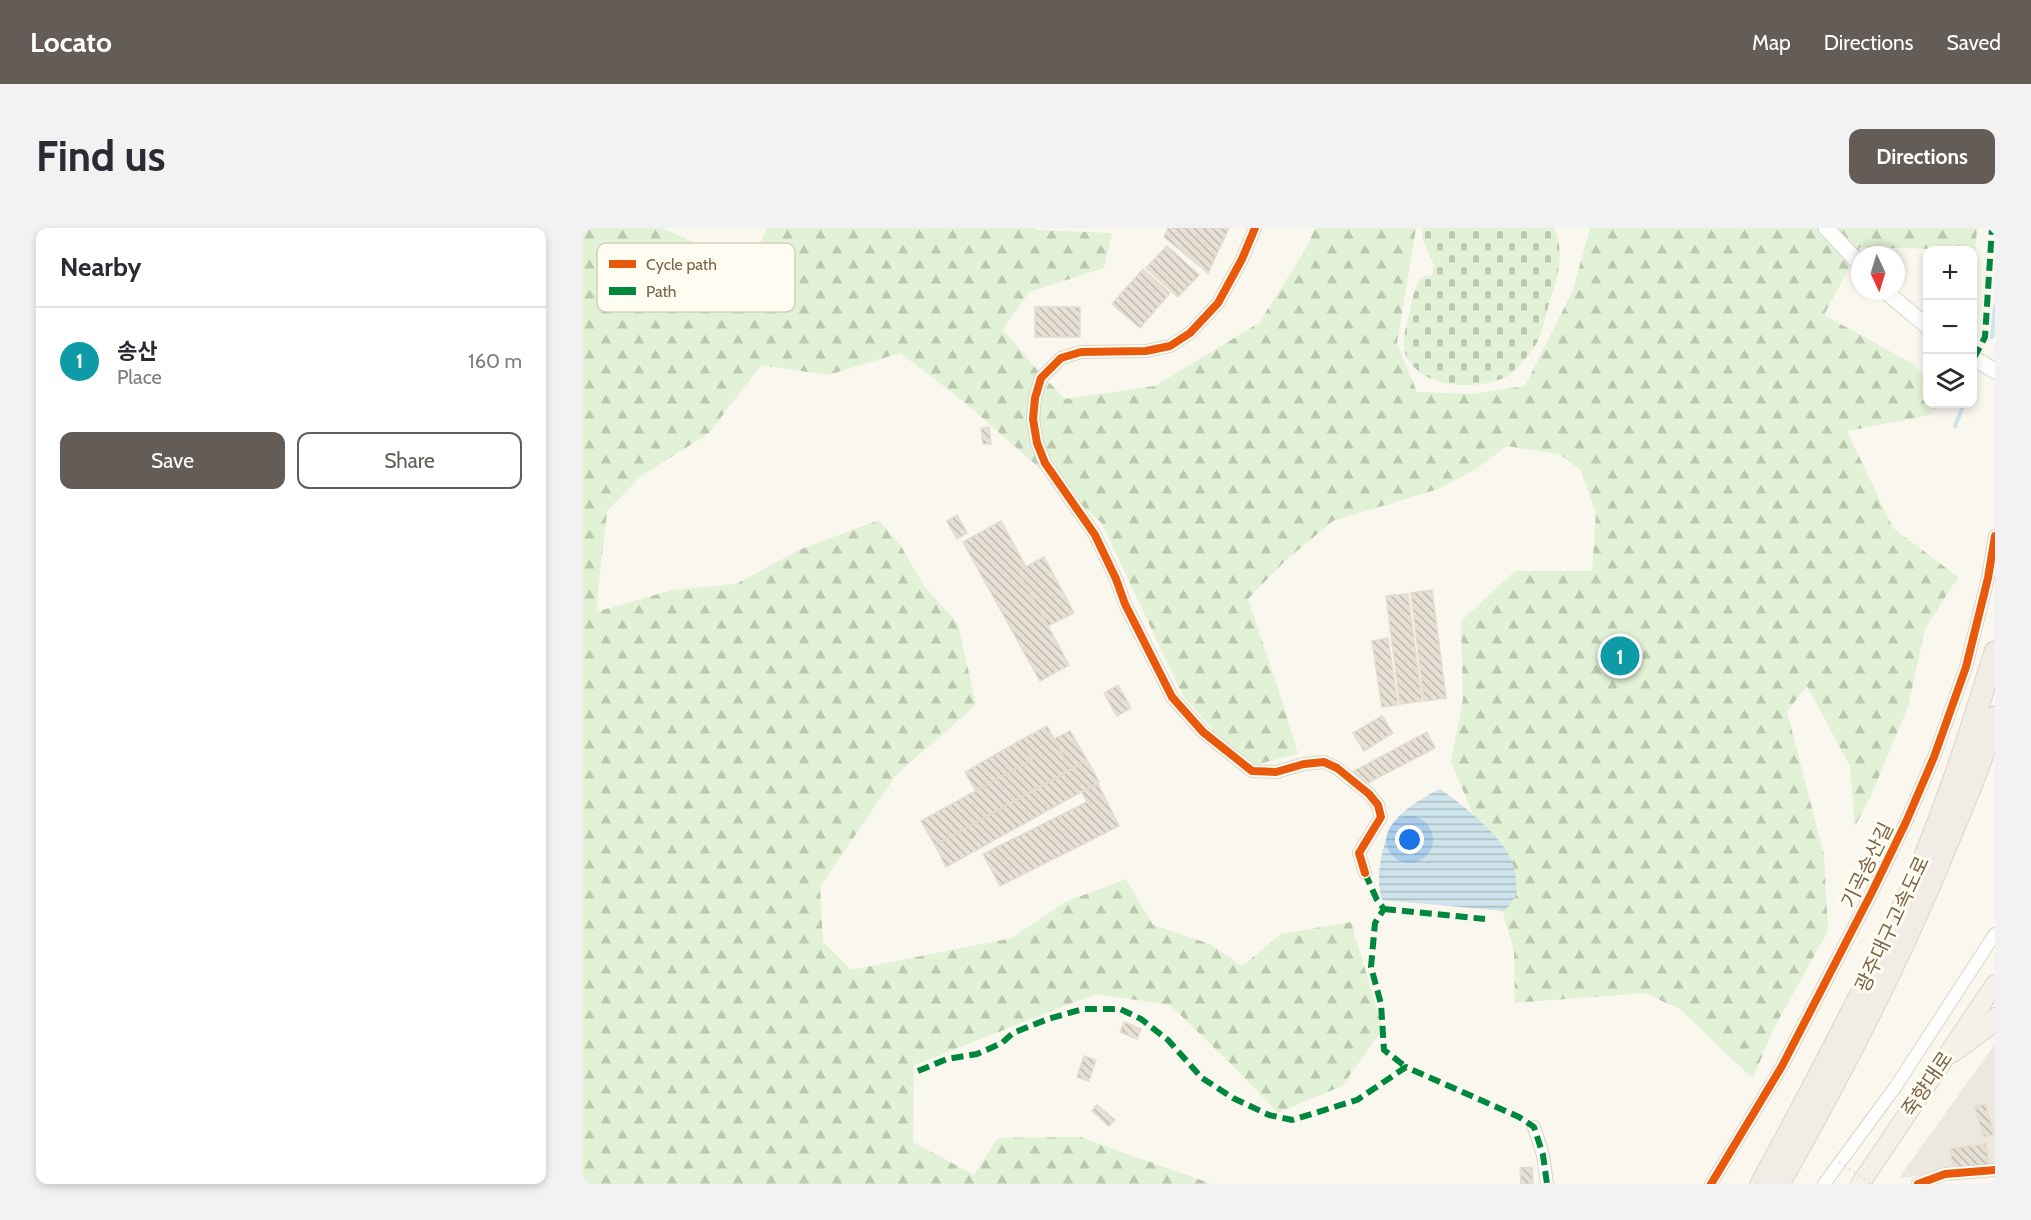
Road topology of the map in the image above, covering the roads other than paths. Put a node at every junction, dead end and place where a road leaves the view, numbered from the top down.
1 (1255, 228) edge
2 (1826, 228) edge
3 (1851, 254) edge
4 (1896, 300) edge
5 (1923, 323) edge
6 (1977, 360) edge
7 (1995, 371) edge
8 (1995, 536) edge
9 (1995, 652) edge
10 (1995, 717) edge
11 (1365, 873) dead end
12 (1995, 934) edge
13 (1995, 984) edge
14 (1995, 1017) edge
15 (1942, 1062) junction
16 (1534, 1127) dead end
17 (1995, 1170) edge
18 (1546, 1184) edge
19 (1711, 1184) edge
20 (1761, 1184) edge
21 (1779, 1184) edge
22 (1824, 1184) edge
23 (1860, 1184) edge
24 (1918, 1184) edge

1 - 11 street
2 - 3 street
4 - 5 street
6 - 7 street
8 - 19 street, 기곡송산길
9 - 20 highway, 광주대구고속도로
10 - 21 highway, 광주대구고속도로
12 - 22 street
13 - 15 main road, 죽향대로
14 - 15 main road
15 - 23 main road, 죽향대로
16 - 18 street
17 - 24 street

